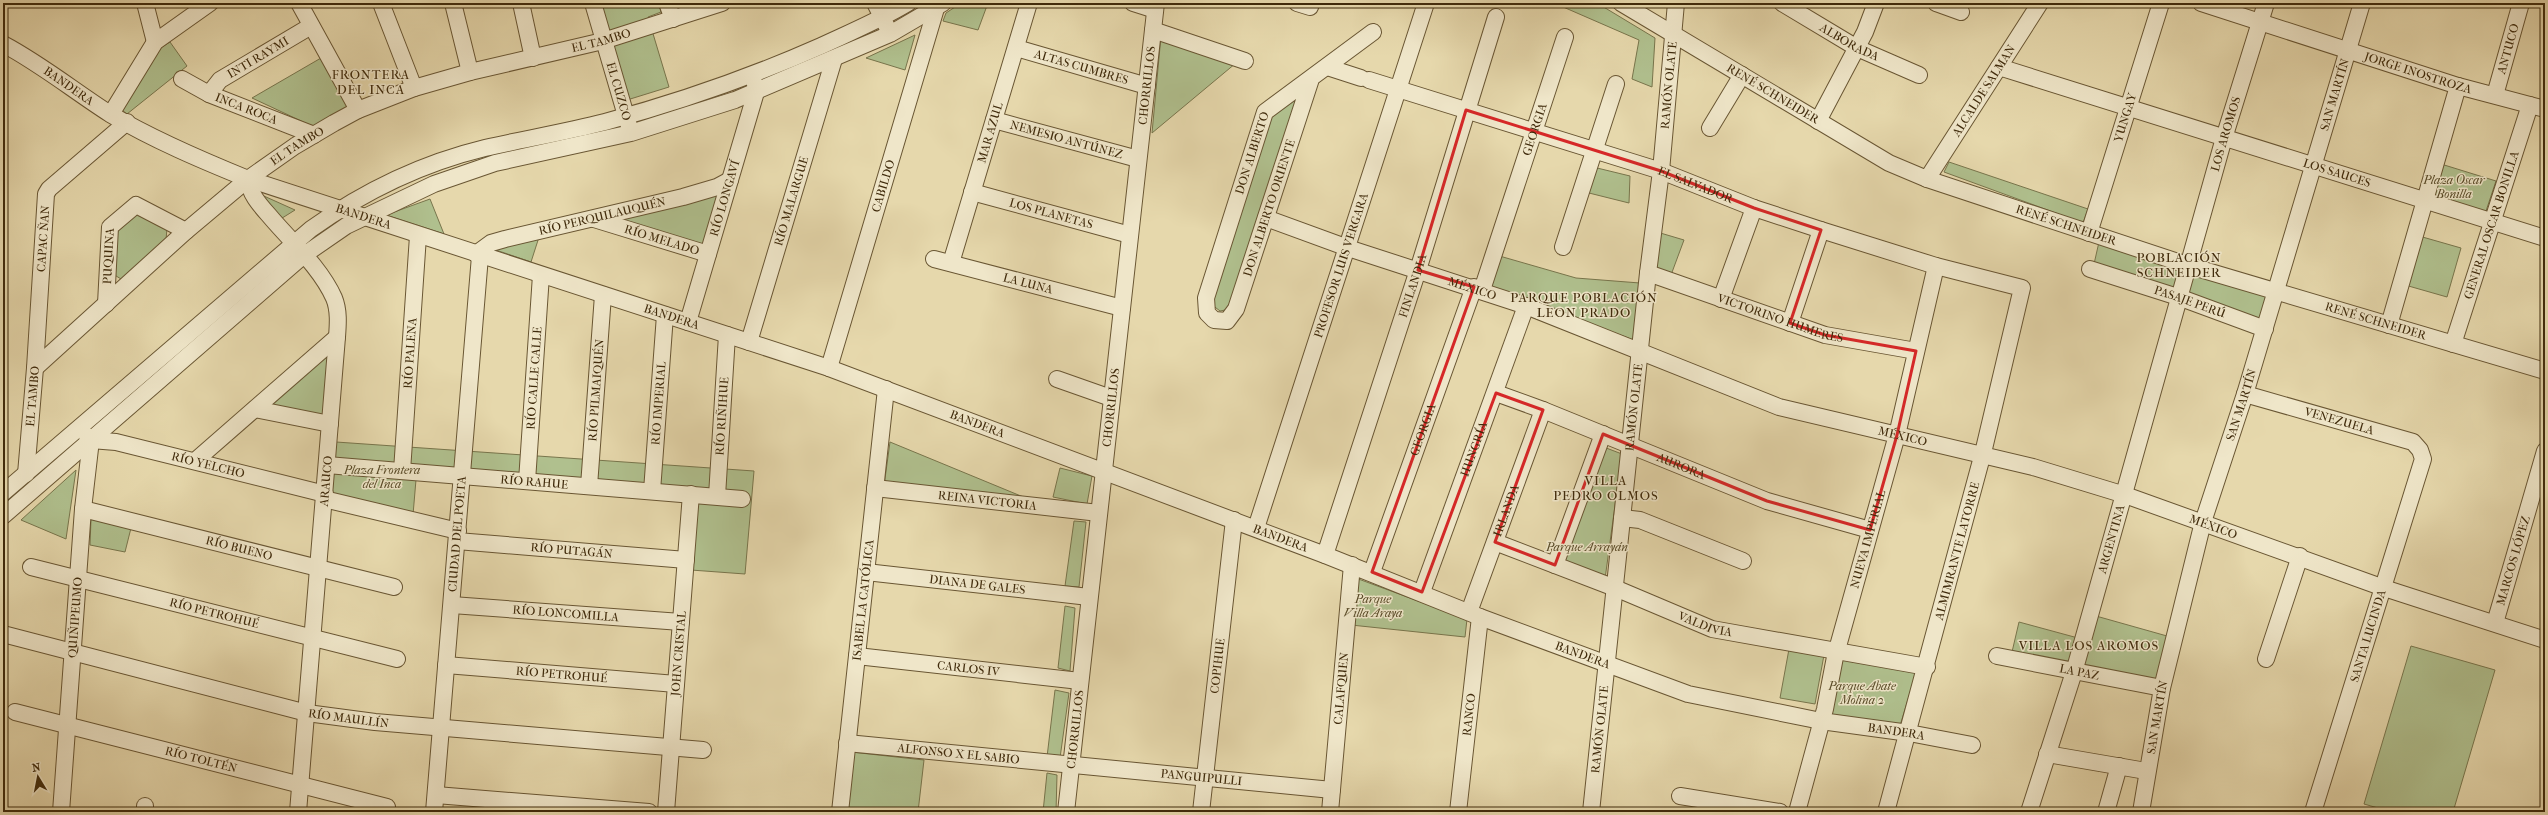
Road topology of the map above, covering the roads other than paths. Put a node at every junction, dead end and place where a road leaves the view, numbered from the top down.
1 (145, 3) edge
2 (210, 3) edge
3 (299, 3) edge
4 (381, 3) edge
5 (453, 3) edge
6 (521, 3) edge
7 (594, 3) edge
8 (667, 3) edge
9 (722, 3) edge
10 (875, 3) edge
11 (908, 3) edge
12 (1029, 3) edge
13 (1133, 3) edge
14 (1426, 3) edge
15 (1622, 3) edge
16 (1676, 3) edge
17 (1782, 3) edge
18 (1876, 3) edge
19 (1936, 3) edge
20 (2040, 3) edge
21 (2161, 3) edge
22 (2202, 3) edge
23 (2266, 3) edge
24 (2362, 3) edge
25 (2521, 3) edge
26 (939, 5) edge
27 (1156, 6) edge
28 (1961, 12) dead end
29 (1496, 17) dead end
30 (882, 18) junction
31 (673, 19) junction
32 (2260, 23) junction
33 (311, 26) junction
34 (1153, 30) junction
35 (1373, 32) dead end
36 (890, 34) junction
37 (1673, 34) junction
38 (1565, 37) dead end
39 (603, 41) junction
40 (155, 42) junction
41 (3, 44) edge
42 (1016, 48) junction
43 (1857, 48) junction
44 (2348, 52) junction
45 (533, 58) junction
46 (834, 59) junction
47 (1245, 61) dead end
48 (1327, 67) junction
49 (1999, 67) junction
50 (470, 72) junction
51 (752, 74) junction
52 (1742, 75) junction
53 (1918, 76) dead end
54 (182, 79) dead end
55 (1311, 79) junction
56 (1616, 84) dead end
57 (1147, 86) junction
58 (2458, 86) junction
59 (414, 88) junction
60 (1399, 90) junction
61 (756, 92) junction
62 (209, 94) junction
63 (2495, 96) junction
64 (2538, 107) edge
65 (2128, 108) junction
66 (358, 110) junction
67 (1466, 110) junction
68 (111, 114) junction
69 (626, 116) junction
70 (994, 120) junction
71 (1818, 121) junction
72 (127, 122) junction
73 (1710, 128) dead end
74 (1532, 131) junction
75 (631, 133) junction
76 (314, 135) junction
77 (2224, 138) junction
78 (1595, 150) junction
79 (1138, 160) junction
80 (2314, 166) junction
81 (1661, 171) junction
82 (248, 179) junction
83 (1927, 179) junction
84 (730, 180) junction
85 (972, 192) junction
86 (2425, 200) junction
87 (1754, 208) junction
88 (339, 210) junction
89 (362, 217) junction
90 (1266, 218) junction
91 (592, 219) junction
92 (2494, 222) junction
93 (1821, 230) junction
94 (186, 231) junction
95 (2089, 233) junction
96 (1130, 235) junction
97 (418, 236) junction
98 (2545, 238) edge
99 (1563, 247) dead end
100 (1348, 248) junction
101 (299, 249) junction
102 (708, 254) junction
103 (478, 255) junction
104 (934, 258) dead end
105 (951, 263) junction
106 (1936, 266) junction
107 (2190, 266) junction
108 (2090, 269) dead end
109 (1418, 270) junction
110 (1648, 273) junction
111 (541, 275) junction
112 (2022, 288) joint
113 (1478, 289) junction
114 (2276, 292) junction
115 (603, 295) junction
116 (2181, 298) junction
117 (1721, 299) junction
118 (106, 304) junction
119 (1526, 306) junction
120 (1122, 308) junction
121 (665, 315) junction
122 (1214, 320) joint
123 (688, 322) junction
124 (1790, 323) junction
125 (2389, 325) junction
126 (2265, 329) junction
127 (728, 335) junction
128 (337, 337) junction
129 (749, 342) junction
130 (2453, 344) junction
131 (1640, 350) junction
132 (1916, 351) junction
133 (35, 368) junction
134 (828, 368) junction
135 (2545, 371) edge
136 (1057, 378) dead end
137 (886, 389) junction
138 (1496, 393) junction
139 (2245, 394) junction
140 (1111, 398) junction
141 (255, 409) junction
142 (1543, 410) junction
143 (330, 424) junction
144 (80, 427) junction
145 (1603, 434) junction
146 (1897, 435) junction
147 (91, 440) junction
148 (1630, 447) junction
149 (2545, 451) edge
150 (1983, 453) junction
151 (2423, 459) joint
152 (195, 462) junction
153 (327, 465) junction
154 (402, 471) junction
155 (1103, 472) junction
156 (26, 474) junction
157 (462, 476) junction
158 (527, 481) junction
159 (589, 486) junction
160 (875, 488) junction
161 (652, 491) junction
162 (3, 493) edge
163 (691, 494) junction
164 (2125, 495) junction
165 (324, 496) junction
166 (717, 496) junction
167 (742, 498) dead end
168 (83, 509) junction
169 (1099, 513) junction
170 (3, 516) edge
171 (1622, 518) junction
172 (1234, 520) junction
173 (2203, 522) junction
174 (1256, 528) junction
175 (1870, 530) junction
176 (457, 536) junction
177 (1495, 542) junction
178 (1325, 555) junction
179 (2300, 556) junction
180 (686, 560) junction
181 (1743, 561) dead end
182 (1352, 565) junction
183 (1555, 565) junction
184 (31, 567) dead end
185 (319, 567) junction
186 (866, 572) junction
187 (1372, 572) junction
188 (78, 580) junction
189 (394, 587) dead end
190 (1615, 588) junction
191 (2384, 588) junction
192 (1422, 592) junction
193 (1090, 597) junction
194 (452, 605) junction
195 (1474, 614) junction
196 (681, 622) junction
197 (2495, 623) junction
198 (3, 634) edge
199 (313, 639) junction
200 (2545, 640) edge
201 (1837, 650) junction
202 (73, 653) junction
203 (857, 656) junction
204 (1997, 656) dead end
205 (397, 659) dead end
206 (2266, 659) dead end
207 (1607, 664) junction
208 (446, 665) junction
209 (1927, 666) junction
210 (2074, 672) junction
211 (1080, 681) junction
212 (676, 684) junction
213 (2162, 688) junction
214 (15, 712) dead end
215 (307, 713) junction
216 (1821, 721) junction
217 (67, 725) junction
218 (441, 728) junction
219 (1909, 733) junction
220 (846, 743) junction
221 (1972, 745) dead end
222 (671, 747) junction
223 (703, 750) dead end
224 (2047, 754) junction
225 (1071, 765) junction
226 (2119, 766) junction
227 (2146, 771) junction
228 (1205, 778) junction
229 (301, 785) junction
230 (1332, 790) junction
231 (436, 795) junction
232 (1680, 796) dead end
233 (387, 807) dead end
234 (61, 812) edge
235 (298, 812) edge
236 (434, 812) edge
237 (649, 812) edge
238 (666, 812) edge
239 (840, 812) edge
240 (1066, 812) edge
241 (1201, 812) edge
242 (1330, 812) edge
243 (1458, 812) edge
244 (1592, 812) edge
245 (1780, 812) edge
246 (1797, 812) edge
247 (1886, 812) edge
248 (2029, 812) edge
249 (2106, 812) edge
250 (2141, 812) edge
251 (2313, 812) edge

1 - 40 street
2 - 40 street
3 - 33 street
4 - 59 street
5 - 50 street
6 - 45 street
7 - 39 street, EL CUZCO
8 - 31 street
9 - 31 street, EL TAMBO
10 - 30 street
11 - 30 street
12 - 42 street, MAR AZUL
13 - 27 street
14 - 60 street, PROFESOR LUIS VERGARA
15 - 37 street, RENÉ SCHNEIDER
16 - 37 street, RAMÓN OLATE
17 - 43 street, ALBORADA
18 - 43 street
19 - 28 street
20 - 49 street, ALCALDE SALMAN
21 - 65 street, YUNGAY
22 - 32 street, JORGE INOSTROZA
23 - 32 street, LOS AROMOS
24 - 44 street, SAN MARTÍN
25 - 63 street, ANTUCO
26 - 36 street
26 - 134 street, CABILDO
27 - 34 street, CHORRILLOS
29 - 67 street, FINLANDIA
30 - 36 street
30 - 51 street
31 - 39 street, EL TAMBO
32 - 44 street, JORGE INOSTROZA
32 - 77 street, LOS AROMOS
33 - 62 street, INTI RAYMI
33 - 66 street
34 - 47 street
34 - 57 street, CHORRILLOS
35 - 48 street, DON ALBERTO
36 - 46 street
37 - 52 street, RENÉ SCHNEIDER
37 - 81 street, RAMÓN OLATE
38 - 74 street, GEORGIA
39 - 45 street, EL TAMBO
39 - 69 street, EL CUZCO
40 - 68 street
41 - 68 street, BANDERA
42 - 57 street, ALTAS CUMBRES
42 - 70 street, MAR AZUL
43 - 53 street, ALBORADA
43 - 71 street
44 - 58 street, JORGE INOSTROZA
44 - 80 street, SAN MARTÍN
45 - 50 street, EL TAMBO
46 - 61 street
46 - 129 street, RÍO MALARGUE
48 - 55 street, DON ALBERTO
48 - 60 street, EL SALVADOR
49 - 65 street, LOS SAUCES
49 - 83 street, ALCALDE SALMAN
50 - 59 street, EL TAMBO
51 - 61 street, RÍO LONGAVÍ
51 - 69 street
52 - 71 street, RENÉ SCHNEIDER
52 - 73 street
54 - 62 street, INCA ROCA
55 - 90 street, DON ALBERTO ORIENTE
55 - 122 street, DON ALBERTO
56 - 78 street
57 - 79 street, CHORRILLOS
58 - 63 street, JORGE INOSTROZA
58 - 86 street
59 - 66 street, EL TAMBO
60 - 67 street, EL SALVADOR
60 - 100 street, PROFESOR LUIS VERGARA
61 - 75 street
61 - 84 street, RÍO LONGAVÍ
62 - 76 street, INCA ROCA
63 - 64 street, JORGE INOSTROZA
64 - 92 street, GENERAL OSCAR BONILLA
65 - 77 street, LOS SAUCES
65 - 95 street, YUNGAY
66 - 76 street, EL TAMBO
67 - 74 street, EL SALVADOR
67 - 109 street, FINLANDIA
68 - 72 street, BANDERA
69 - 75 street, EL CUZCO
69 - 88 street
70 - 79 street, NEMESIO ANTÚNEZ
70 - 85 street, MAR AZUL
71 - 83 street, RENÉ SCHNEIDER
72 - 82 street, BANDERA
72 - 133 street, CAPAC ÑAN
74 - 78 street, EL SALVADOR
74 - 113 street, GEORGIA
75 - 89 street
76 - 82 street, EL TAMBO
77 - 80 street, LOS SAUCES
77 - 107 street, LOS AROMOS
78 - 81 street, EL SALVADOR
78 - 99 street
79 - 96 street, CHORRILLOS
80 - 86 street, LOS SAUCES
80 - 114 street, SAN MARTÍN
81 - 87 street, EL SALVADOR
81 - 110 street, RAMÓN OLATE
82 - 88 street, BANDERA
82 - 94 street, EL TAMBO
82 - 101 street, ARAUCO
83 - 95 street, RENÉ SCHNEIDER
84 - 91 street, RÍO PERQUILAUQUÉN
84 - 102 street, RÍO LONGAVÍ
85 - 96 street, LOS PLANETAS
85 - 105 street, MAR AZUL
86 - 92 street, LOS SAUCES
86 - 125 street
87 - 93 street, EL SALVADOR
87 - 117 street
88 - 89 street, BANDERA
88 - 101 street
89 - 97 street, BANDERA
89 - 101 street
90 - 100 street, MÉXICO
90 - 122 street, DON ALBERTO ORIENTE
91 - 102 street, RÍO MELADO
91 - 103 street, RÍO PERQUILAUQUÉN
92 - 98 street, LOS SAUCES
92 - 130 street, GENERAL OSCAR BONILLA
93 - 106 street, EL SALVADOR
93 - 124 street
94 - 118 street, EL TAMBO
94 - 118 street, PUQUINA
95 - 107 street, RENÉ SCHNEIDER
96 - 120 street, CHORRILLOS
97 - 103 street, BANDERA
97 - 154 street, RÍO PALENA
100 - 109 street, MÉXICO
100 - 174 street, PROFESOR LUIS VERGARA
101 - 128 street, ARAUCO
101 - 144 street
101 - 147 street
102 - 123 street, RÍO LONGAVÍ
103 - 111 street, BANDERA
103 - 157 street, CIUDAD DEL POETA
104 - 105 street, LA LUNA
105 - 120 street, LA LUNA
106 - 112 street, EL SALVADOR
106 - 132 street, NUEVA IMPERIAL
107 - 114 street, RENÉ SCHNEIDER
107 - 116 street, ARGENTINA
108 - 116 street, PASAJE PERÚ
109 - 113 street, MÉXICO
109 - 178 street, FINLANDIA
110 - 117 street, VICTORINO HUMERES
110 - 131 street, RAMÓN OLATE
111 - 115 street, BANDERA
111 - 158 street, RÍO CALLE CALLE
112 - 150 street, ALMIMRANTE LATORRE
113 - 119 street, MÉXICO
113 - 187 street, GEORGIA
114 - 125 street, RENÉ SCHNEIDER
114 - 126 street, SAN MARTÍN
115 - 121 street, BANDERA
115 - 159 street, RÍO PILMAIQUÉN
116 - 126 street, PASAJE PERÚ
116 - 164 street, ARGENTINA
117 - 124 street, VICTORINO HUMERES
118 - 133 street, EL TAMBO
119 - 131 street, MÉXICO
119 - 138 street, HUNGRÍA
120 - 140 street, CHORRILLOS
121 - 123 street, BANDERA
121 - 161 street, RÍO IMPERIAL
123 - 127 street, BANDERA
124 - 132 street, VICTORINO HUMERES
125 - 130 street, RENÉ SCHNEIDER
126 - 139 street, SAN MARTÍN
127 - 129 street, BANDERA
127 - 166 street, RÍO RIÑIHUE
128 - 141 street
128 - 143 street, ARAUCO
129 - 134 street, BANDERA
130 - 135 street, RENÉ SCHNEIDER
131 - 146 street, MÉXICO
131 - 148 street, RAMÓN OLATE
132 - 146 street, NUEVA IMPERIAL
133 - 156 street, EL TAMBO
134 - 137 street, BANDERA
136 - 140 street
137 - 155 street, BANDERA
137 - 160 street, ISABEL LA CATÓLICA
138 - 142 street, AURORA
138 - 192 street, HUNGRÍA
139 - 151 street, VENEZUELA
139 - 173 street, SAN MARTÍN
140 - 155 street, CHORRILLOS
141 - 143 street
141 - 152 street
142 - 145 street, AURORA
142 - 177 street, IRLANDA
143 - 153 street, ARAUCO
144 - 147 street
144 - 156 street
145 - 148 street, AURORA
145 - 183 street
146 - 150 street, MÉXICO
146 - 175 street, NUEVA IMPERIAL
147 - 152 street, RÍO YELCHO
147 - 168 street, QUIÑIPEUMO
147 - 170 street
148 - 171 street, RAMÓN OLATE
148 - 175 street, AURORA
149 - 197 street, MARCOS LÓPEZ
150 - 164 street, MÉXICO
150 - 209 street, ALMIMRANTE LATORRE
151 - 191 street, SANTA LUCINDA
152 - 165 street, RÍO YELCHO
153 - 154 street, RÍO RAHUE
153 - 165 street, ARAUCO
154 - 157 street, RÍO RAHUE
155 - 169 street, CHORRILLOS
155 - 172 street, BANDERA
156 - 162 street
157 - 158 street, RÍO RAHUE
157 - 176 street, CIUDAD DEL POETA
158 - 159 street, RÍO RAHUE
159 - 161 street, RÍO RAHUE
160 - 169 street, REINA VICTORIA
160 - 186 street, ISABEL LA CATÓLICA
161 - 163 street, RÍO RAHUE
163 - 166 street, RÍO RAHUE
163 - 180 street, JOHN CRISTAL
164 - 173 street, MÉXICO
164 - 210 street, ARGENTINA
165 - 176 street, RÍO YELCHO
165 - 185 street, ARAUCO
166 - 167 street, RÍO RAHUE
168 - 185 street, RÍO BUENO
168 - 188 street, QUIÑIPEUMO
169 - 193 street, CHORRILLOS
171 - 181 street
171 - 190 street, RAMÓN OLATE
172 - 174 street, BANDERA
172 - 228 street, COPIHUE
173 - 179 street, MÉXICO
173 - 213 street, SAN MARTÍN
174 - 178 street, BANDERA
175 - 201 street, NUEVA IMPERIAL
176 - 180 street, RÍO PUTAGÁN
176 - 194 street, CIUDAD DEL POETA
177 - 183 street, VALDIVIA
177 - 195 street, IRLANDA
178 - 182 street, BANDERA
179 - 191 street, MÉXICO
179 - 206 street
180 - 196 street, JOHN CRISTAL
182 - 187 street, BANDERA
182 - 230 street, CALAFQUEN
183 - 190 street, VALDIVIA
184 - 188 street, RÍO PETROHUÉ
185 - 189 street, RÍO BUENO
185 - 199 street, ARAUCO
186 - 193 street, DIANA DE GALES
186 - 203 street, ISABEL LA CATÓLICA
187 - 192 street, BANDERA
188 - 199 street, RÍO PETROHUÉ
188 - 202 street, QUIÑIPEUMO
190 - 201 street, VALDIVIA
190 - 207 street, RAMÓN OLATE
191 - 197 street, MÉXICO
191 - 251 street, SANTA LUCINDA
192 - 195 street, BANDERA
193 - 211 street, CHORRILLOS
194 - 196 street, RÍO LONCOMILLA
194 - 208 street, CIUDAD DEL POETA
195 - 207 street, BANDERA
195 - 243 street, RANCO
196 - 212 street, JOHN CRISTAL
197 - 200 street, MÉXICO
198 - 202 street, RÍO MAULLÍN
199 - 205 street, RÍO PETROHUÉ
199 - 215 street, ARAUCO
201 - 209 street, VALDIVIA
201 - 216 street, NUEVA IMPERIAL
202 - 215 street, RÍO MAULLÍN
202 - 217 street, QUIÑIPEUMO
203 - 211 street, CARLOS IV
203 - 220 street, ISABEL LA CATÓLICA
204 - 210 street, LA PAZ
207 - 216 street, BANDERA
207 - 244 street, RAMÓN OLATE
208 - 212 street, RÍO PETROHUÉ
208 - 218 street, CIUDAD DEL POETA
209 - 219 street, ALMIMRANTE LATORRE
210 - 213 street, LA PAZ
210 - 224 street, ARGENTINA
211 - 225 street, CHORRILLOS
212 - 222 street, JOHN CRISTAL
213 - 227 street, SAN MARTÍN
214 - 217 street, RÍO TOLTÉN
215 - 218 street, RÍO MAULLÍN
215 - 229 street, ARAUCO
216 - 219 street, BANDERA
216 - 246 street, NUEVA IMPERIAL
217 - 229 street, RÍO TOLTÉN
217 - 234 street, QUIÑIPEUMO
218 - 222 street, RÍO MAULLÍN
218 - 231 street, CIUDAD DEL POETA
219 - 221 street, BANDERA
219 - 247 street, ALMIMRANTE LATORRE
220 - 225 street, ALFONSO X EL SABIO
220 - 239 street, ISABEL LA CATÓLICA
222 - 223 street, RÍO MAULLÍN
222 - 238 street, JOHN CRISTAL
224 - 226 street
224 - 248 street, ARGENTINA
225 - 228 street, PANGUIPULLI
225 - 240 street, CHORRILLOS
226 - 227 street
226 - 249 street
227 - 250 street, SAN MARTÍN
228 - 230 street, PANGUIPULLI
228 - 241 street, COPIHUE
229 - 233 street, RÍO TOLTÉN
229 - 235 street, ARAUCO
230 - 242 street, CALAFQUEN
231 - 236 street, CIUDAD DEL POETA
231 - 237 street
232 - 245 street

